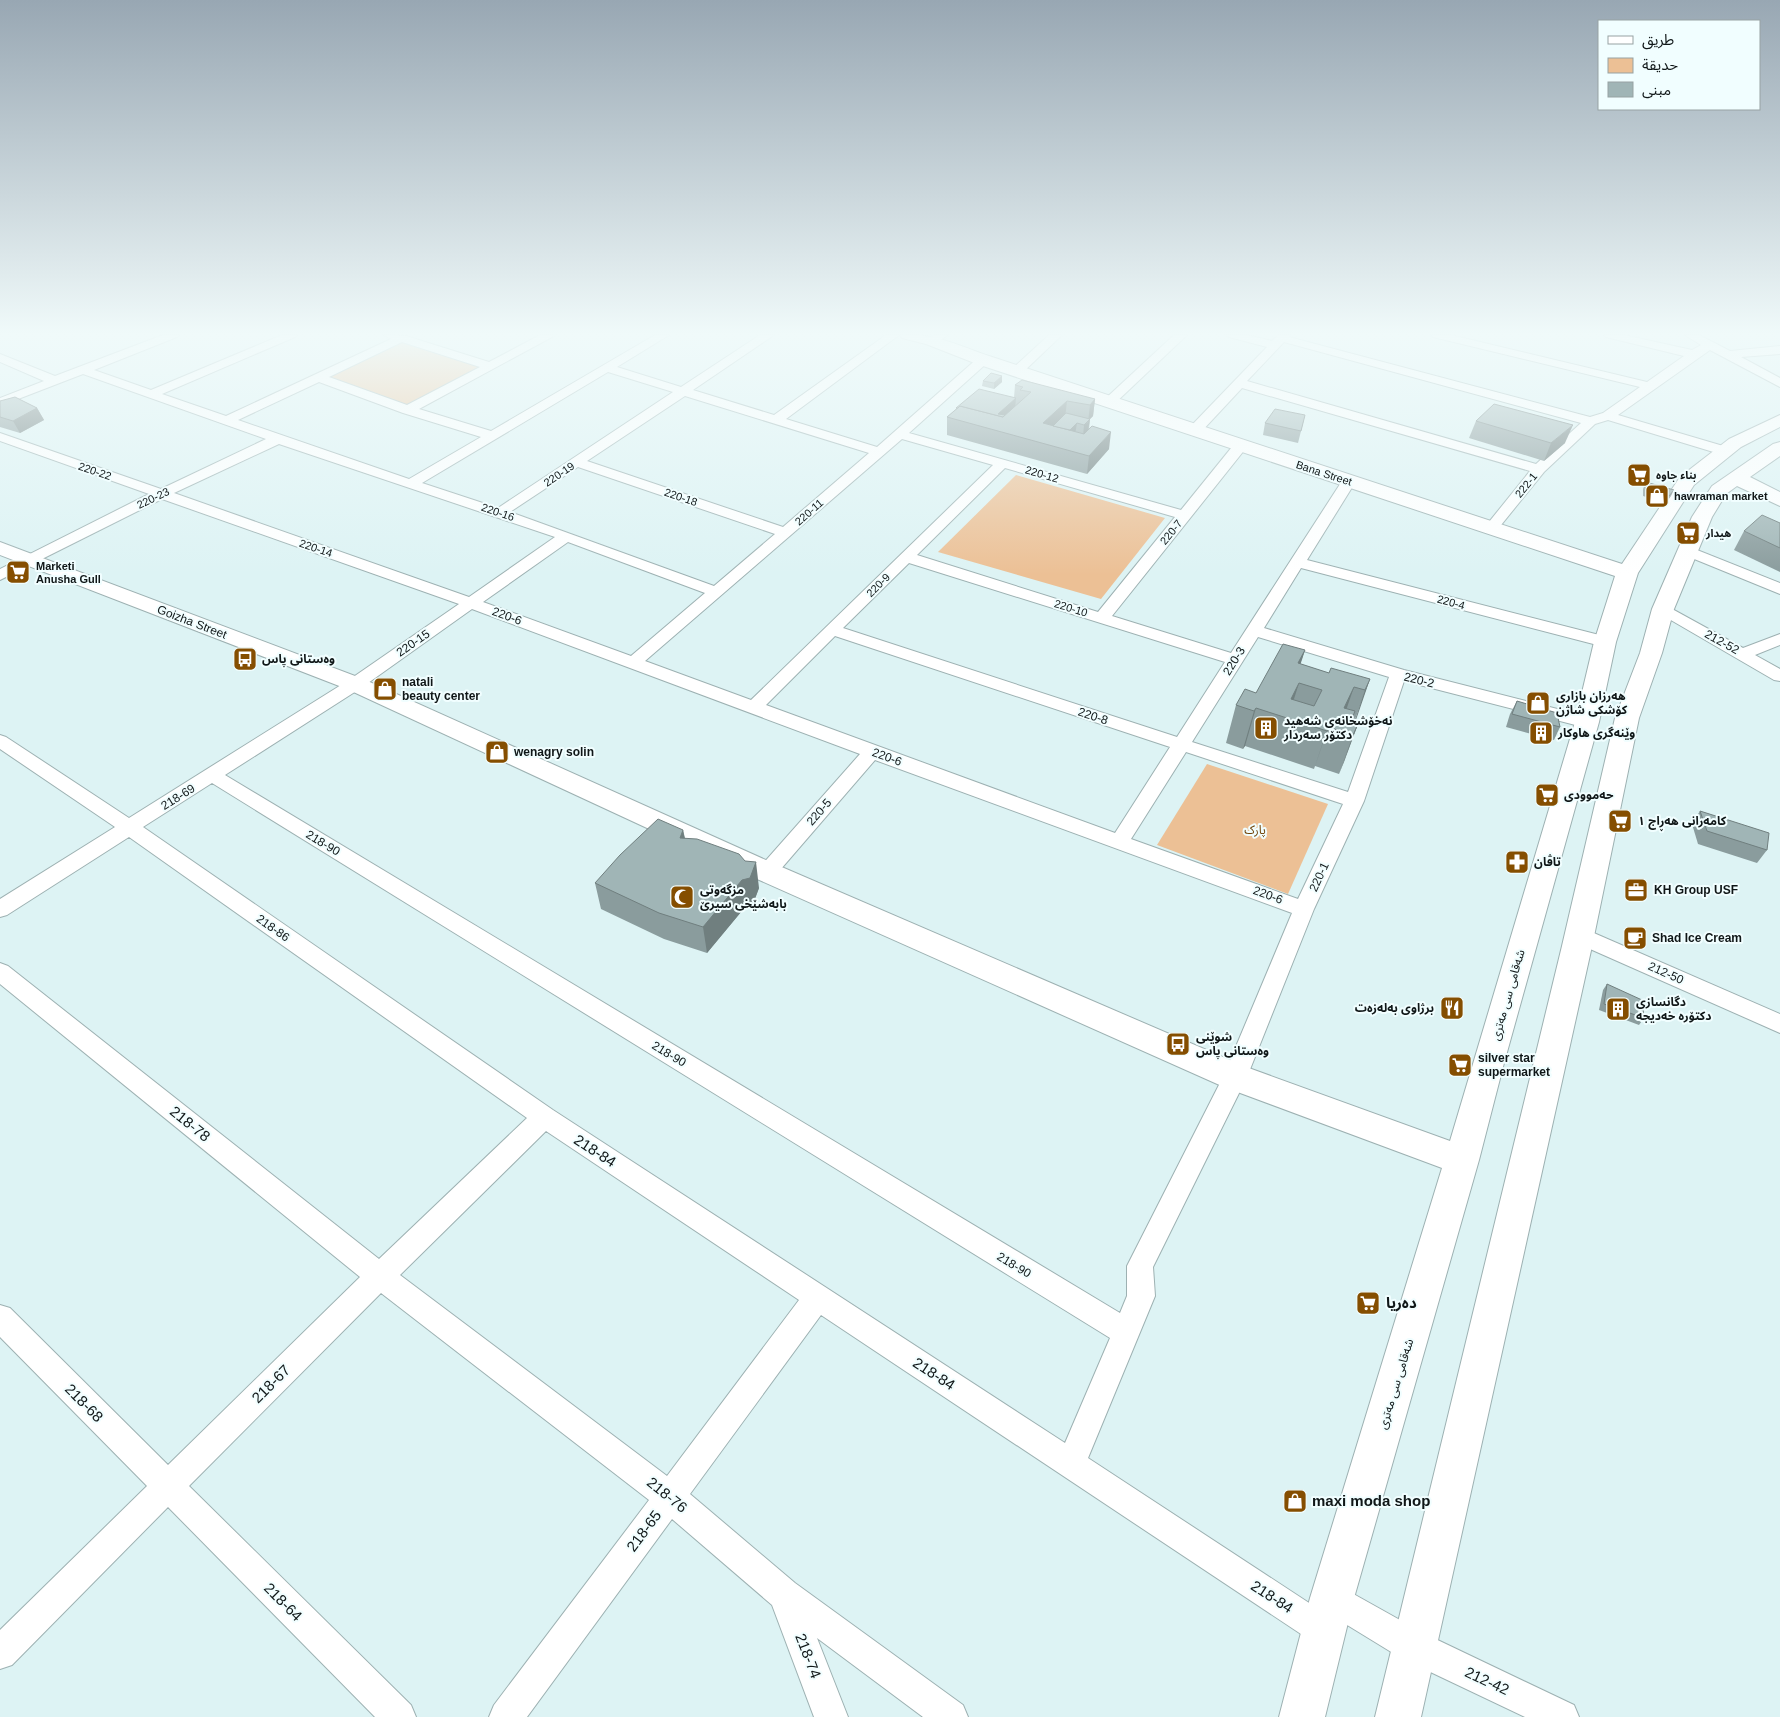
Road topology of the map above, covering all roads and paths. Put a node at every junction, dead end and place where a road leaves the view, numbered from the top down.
1 (214, 415) edge
2 (238, 415) edge
3 (425, 415) edge
4 (528, 415) edge
5 (647, 415) edge
6 (759, 415) edge
7 (782, 415) edge
8 (921, 415) edge
9 (1149, 415) edge
10 (1209, 415) edge
11 (1351, 415) edge
12 (1568, 415) edge
13 (1608, 416) joint
14 (228, 420) junction
15 (775, 420) junction
16 (1780, 420) edge
17 (1590, 421) junction
18 (1195, 430) junction
19 (900, 434) junction
20 (493, 436) junction
21 (0, 437) edge
22 (278, 439) junction
23 (1241, 445) junction
24 (1780, 448) edge
25 (879, 452) junction
26 (576, 462) junction
27 (1002, 463) junction
28 (1731, 464) junction
29 (1539, 469) junction
30 (1349, 481) junction
31 (412, 483) junction
32 (161, 494) junction
33 (1780, 500) edge
34 (500, 513) junction
35 (1184, 515) junction
36 (1662, 519) junction
37 (1492, 527) junction
38 (785, 532) junction
39 (566, 536) junction
40 (1692, 541) junction
41 (0, 548) edge
42 (906, 557) junction
43 (30, 561) junction
44 (1297, 562) junction
45 (1627, 573) junction
46 (0, 575) edge
47 (1780, 589) edge
48 (716, 592) junction
49 (471, 603) junction
50 (1663, 609) junction
51 (1102, 618) junction
52 (832, 630) junction
53 (1254, 630) junction
54 (1780, 639) edge
55 (1605, 642) junction
56 (1743, 654) junction
57 (1235, 660) junction
58 (634, 662) junction
59 (1398, 674) junction
60 (1780, 676) edge
61 (355, 684) junction
62 (754, 707) junction
63 (1588, 715) junction
64 (1627, 718) junction
65 (0, 741) edge
66 (1181, 745) junction
67 (872, 752) junction
68 (212, 775) junction
69 (1354, 801) junction
70 (129, 827) junction
71 (1120, 841) junction
72 (767, 872) junction
73 (0, 909) edge
74 (1304, 909) junction
75 (1580, 935) junction
76 (0, 972) edge
77 (1780, 1024) edge
78 (1234, 1077) junction
79 (544, 1117) junction
80 (1462, 1160) junction
81 (380, 1276) junction
82 (818, 1297) junction
83 (0, 1318) edge
84 (1125, 1332) junction
85 (1070, 1464) junction
86 (167, 1487) junction
87 (670, 1496) junction
88 (784, 1594) junction
89 (1332, 1598) junction
90 (1324, 1631) junction
91 (1413, 1646) junction
92 (0, 1653) edge
93 (399, 1717) edge
94 (506, 1717) edge
95 (831, 1717) edge
96 (951, 1717) edge
97 (1302, 1717) edge
98 (1398, 1717) edge
99 (1562, 1717) edge

1 - 14 street, 220-16
2 - 14 street
3 - 20 street
4 - 20 street
5 - 26 street, 220-19
6 - 15 street
7 - 15 street
8 - 19 street, 220-11
9 - 18 main road, Bana Street
10 - 18 street
11 - 29 street
12 - 17 street
13 - 17 street, 222-1
13 - 28 street
14 - 22 street, 220-16
15 - 25 street
16 - 28 main road, شەقامی سی مەتری
17 - 29 street, 222-1
18 - 23 main road, Bana Street
19 - 25 street, 220-11
19 - 27 street, 220-12
20 - 31 street
21 - 32 street, 220-22
22 - 31 street, 220-16
22 - 32 street, 220-23
23 - 30 main road, Bana Street
23 - 35 street, 220-7
24 - 28 main road, شەقامی سی مەتری
25 - 38 street, 220-11
26 - 34 street, 220-19
26 - 38 street, 220-18
27 - 35 street, 220-12
27 - 42 street, 220-9
28 - 33 main road
28 - 36 main road, شەقامی سی مەتری
28 - 40 main road, شەقامی سی مەتری
29 - 37 street, 222-1
30 - 37 main road, Bana Street
30 - 44 street, 220-3
31 - 34 street, 220-16
32 - 43 street, 220-23
32 - 49 street, 220-14
34 - 39 street, 220-16
35 - 51 street, 220-7
36 - 40 main road
36 - 45 main road, شەقامی سی مەتری
37 - 45 main road, Bana Street
38 - 48 street, 220-11
39 - 48 street, 220-16
39 - 49 street, 220-15
40 - 47 street
40 - 50 main road, شەقامی سی مەتری
41 - 43 main road, Goizha Street
42 - 51 street, 220-10
42 - 52 street, 220-9
43 - 46 street, 220-23
43 - 61 main road, Goizha Street
44 - 53 street, 220-3
44 - 55 street, 220-4
45 - 55 main road, شەقامی سی مەتری
48 - 58 street, 220-11
49 - 58 street, 220-6
49 - 61 street, 220-15
50 - 56 street, 212-52
50 - 64 main road, شەقامی سی مەتری
51 - 57 street, 220-10
52 - 62 street, 220-9
52 - 66 street, 220-8
53 - 57 street, 220-3
53 - 59 street, 220-2
54 - 56 street
55 - 63 main road, شەقامی سی مەتری
56 - 60 street, 212-52
57 - 66 street, 220-3
58 - 62 street, 220-6
59 - 63 street, 220-2
59 - 69 street, 220-1
61 - 68 street, 218-69
61 - 72 main road, Goizha Street
62 - 67 street, 220-6
63 - 64 main road
63 - 80 main road, شەقامی سی مەتری
64 - 75 main road, شەقامی سی مەتری
65 - 70 street, 218-86
66 - 69 street, 220-8
66 - 71 street, 220-3
67 - 71 street, 220-6
67 - 72 street, 220-5
68 - 70 street, 218-69
68 - 84 street, 218-90
69 - 74 street, 220-1
70 - 73 street, 218-69
70 - 79 street, 218-86
71 - 74 street, 220-6
72 - 78 main road, Goizha Street
74 - 78 street, 220-1
75 - 77 street, 212-50
75 - 91 main road, شەقامی سی مەتری
76 - 81 street, 218-78
78 - 80 main road, Goizha Street
78 - 84 street, 220-1
79 - 81 street, 218-67
79 - 82 street, 218-84
80 - 89 main road, شەقامی سی مەتری
81 - 86 street, 218-67
81 - 87 street, 218-76
82 - 85 street, 218-84
82 - 87 street, 218-65
83 - 86 street, 218-68
84 - 85 street, 220-1
85 - 90 street, 218-84
86 - 92 street, 218-67
86 - 93 street, 218-64
87 - 88 street, 218-76
87 - 94 street, 218-65
88 - 95 street, 218-74
88 - 96 street, 218-76
89 - 90 main road, شەقامی سی مەتری
89 - 91 street
90 - 97 main road, شەقامی سی مەتری
91 - 98 main road, شەقامی سی مەتری
91 - 99 street, 212-42

